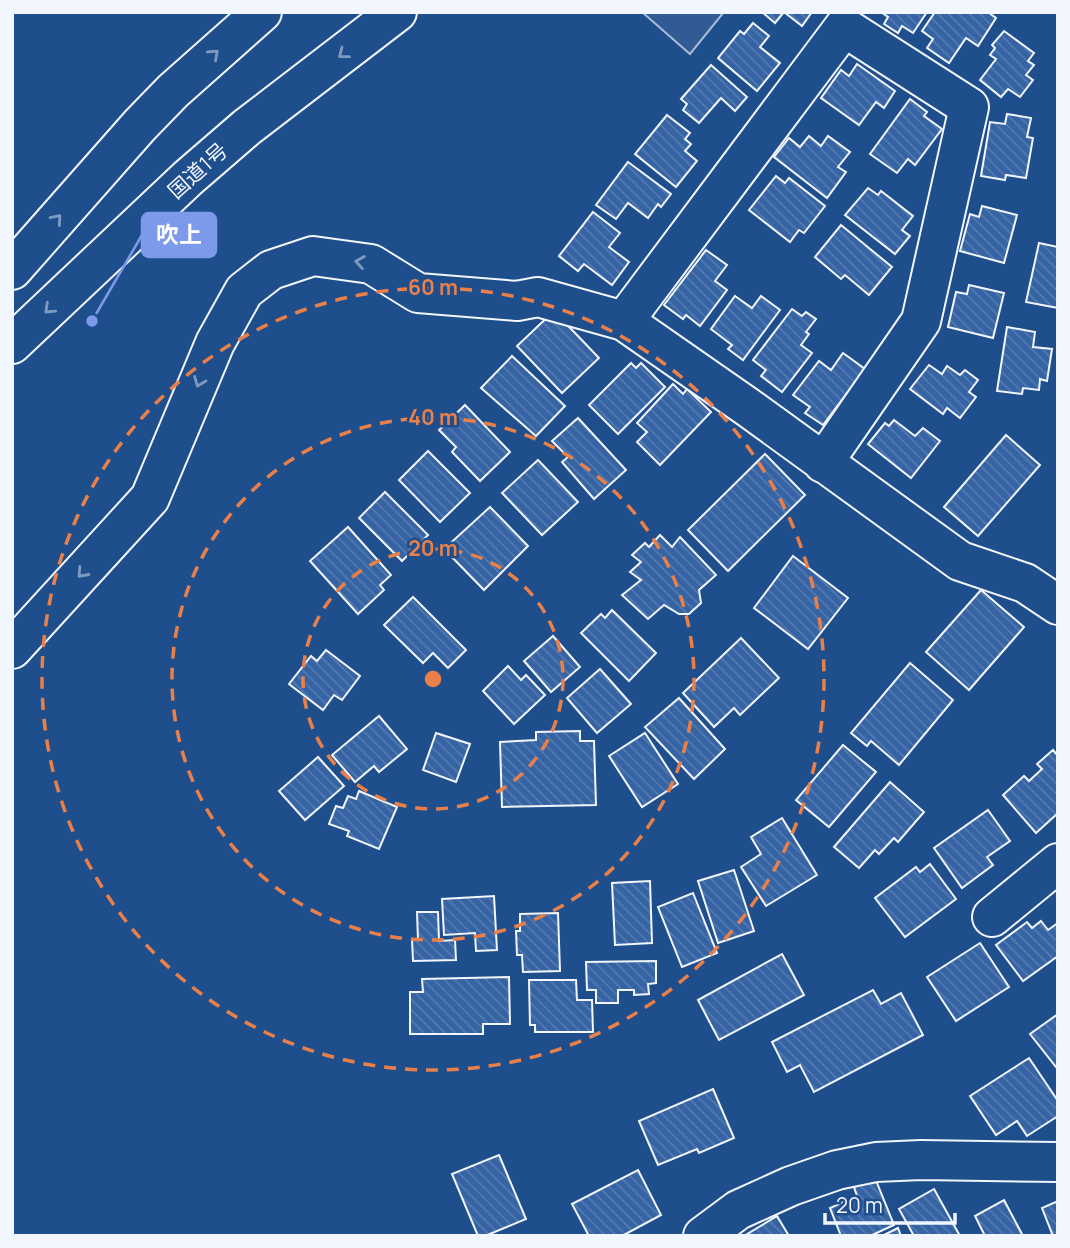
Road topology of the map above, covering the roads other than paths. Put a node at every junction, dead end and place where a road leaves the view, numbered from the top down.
1 (262, 12) edge
2 (397, 12) edge
3 (12, 270) edge
4 (624, 321) junction
5 (12, 344) edge
6 (823, 463) junction
7 (1058, 605) edge
8 (12, 649) edge
9 (1058, 863) edge
10 (992, 917) dead end
11 (1058, 1162) edge
12 (703, 1236) edge

3 -> 1 main road
2 -> 5 main road, 国道1号
4 - 6 main road
4 - 6 main road
4 -> 8 main road
6 - 7 main road
9 - 10 main road
11 - 12 main road

